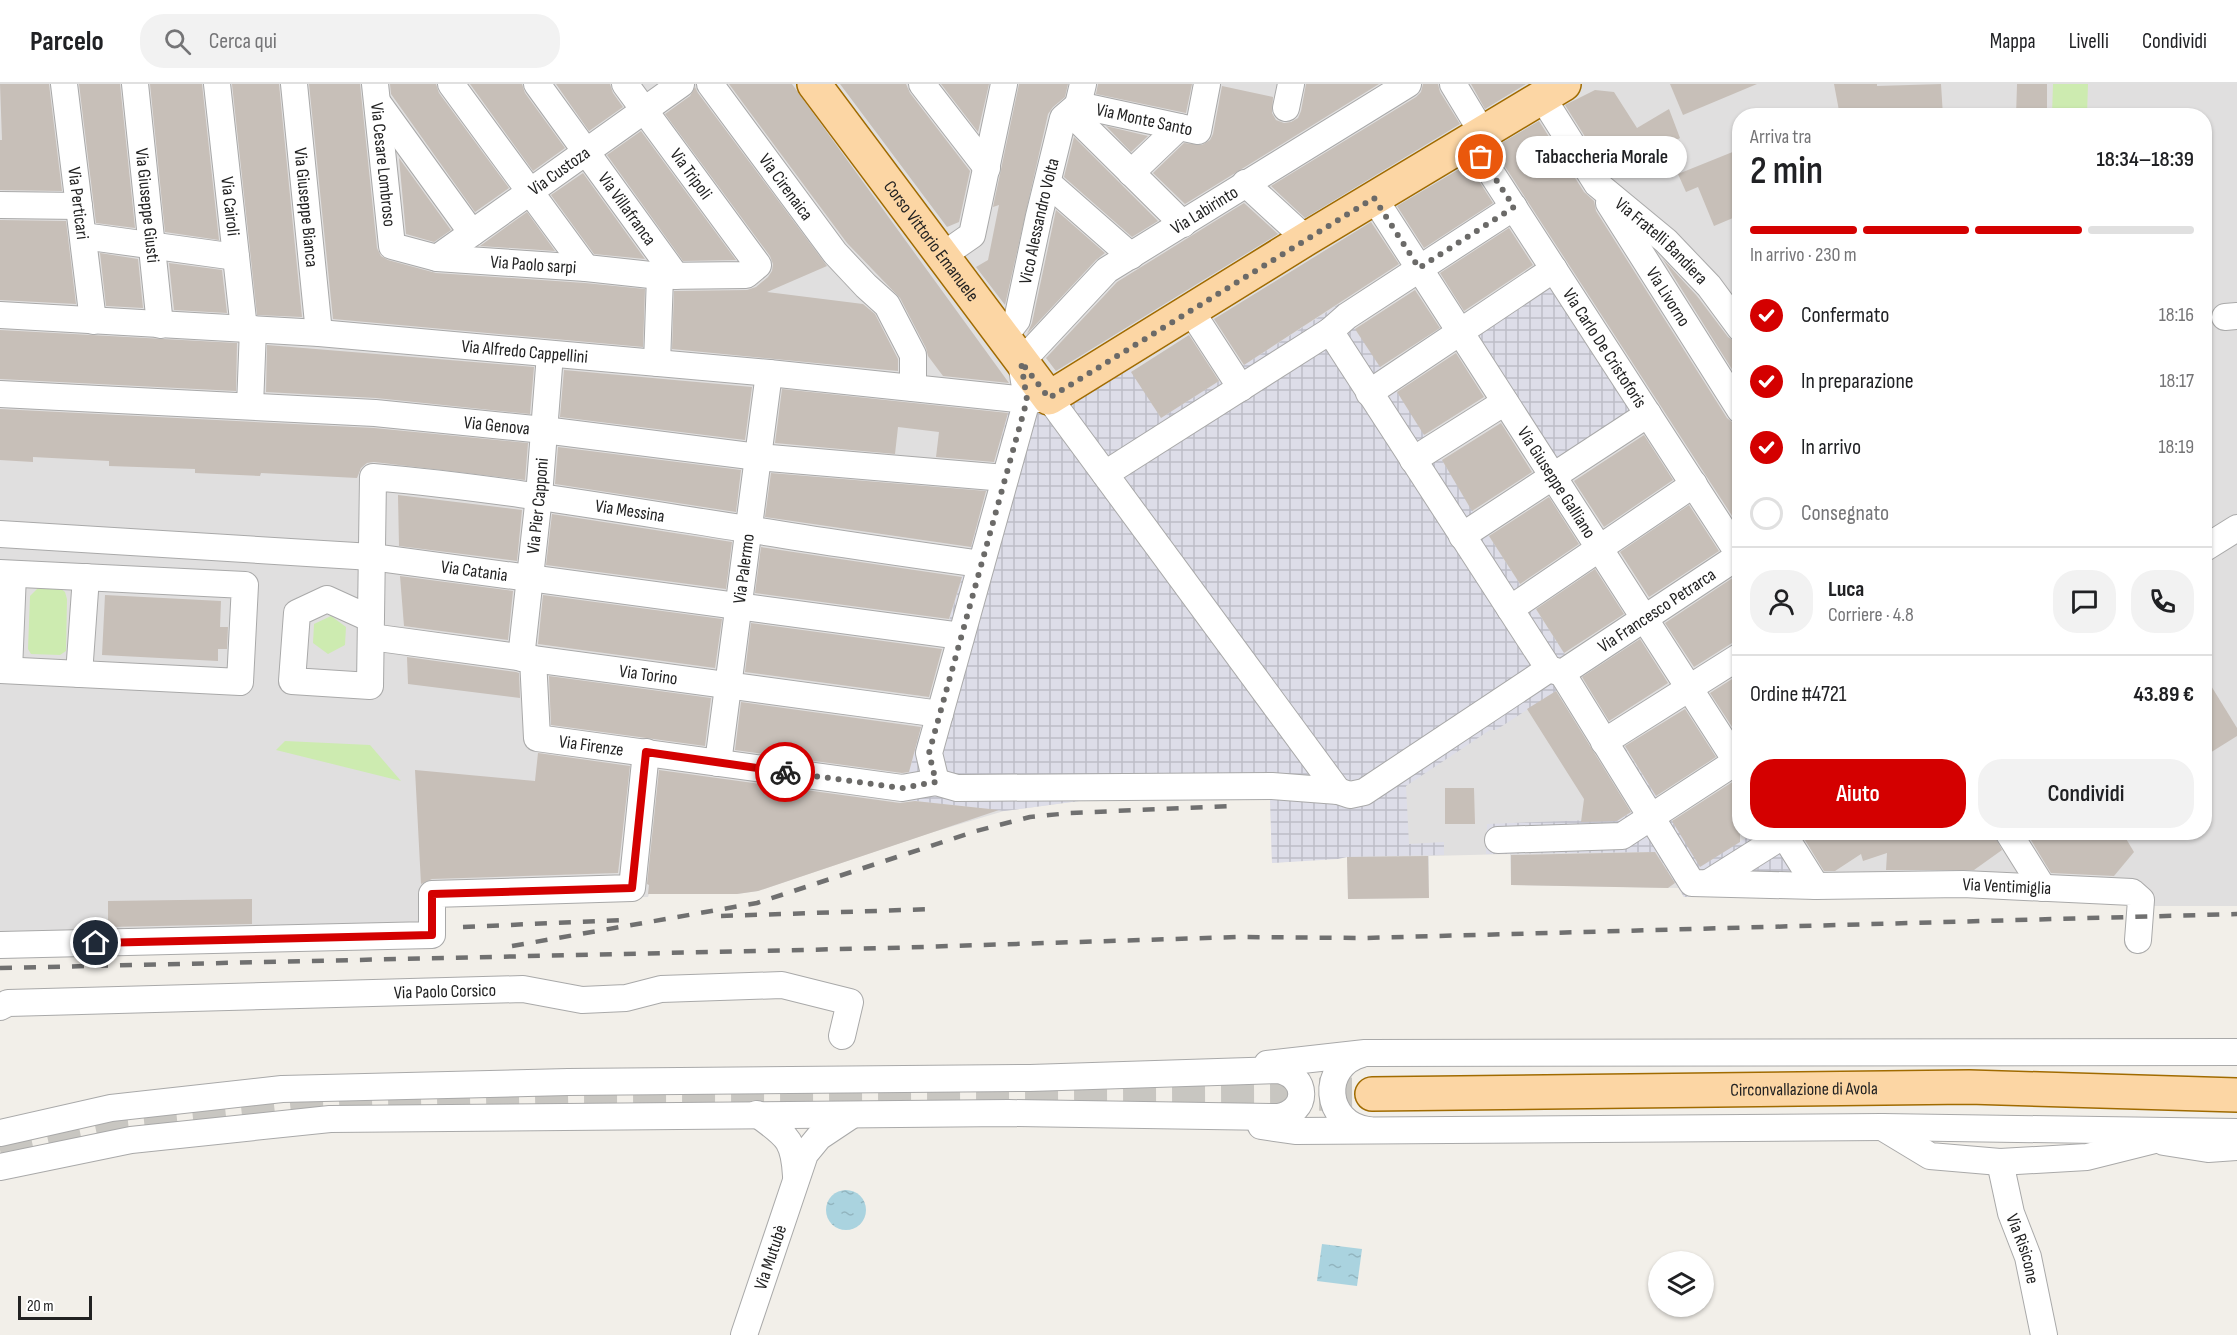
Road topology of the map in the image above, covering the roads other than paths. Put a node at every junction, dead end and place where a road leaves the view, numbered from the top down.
1 (64, 84) edge
2 (135, 84) edge
3 (217, 84) edge
4 (294, 84) edge
5 (451, 84) edge
6 (537, 84) edge
7 (625, 84) edge
8 (681, 84) edge
9 (710, 84) edge
10 (814, 84) edge
11 (922, 84) edge
12 (1004, 84) edge
13 (1207, 84) edge
14 (1408, 84) edge
15 (1453, 84) edge
16 (1553, 91) edge
17 (376, 93) edge
18 (1080, 95) edge
19 (644, 111) junction
20 (1179, 127) junction
21 (1476, 136) junction
22 (586, 152) junction
23 (987, 168) junction
24 (1131, 173) junction
25 (1048, 183) junction
26 (1245, 183) junction
27 (1597, 184) junction
28 (530, 192) junction
29 (1374, 198) junction
30 (0, 205) edge
31 (79, 206) junction
32 (1514, 207) junction
33 (1183, 224) junction
34 (472, 233) junction
35 (83, 236) junction
36 (1306, 239) junction
37 (152, 246) junction
38 (392, 246) joint
39 (942, 255) junction
40 (1131, 256) junction
41 (236, 257) junction
42 (437, 258) junction
43 (758, 265) joint
44 (586, 268) junction
45 (1419, 268) junction
46 (1554, 269) junction
47 (668, 276) junction
48 (1191, 311) junction
49 (0, 315) edge
50 (1732, 317) edge
51 (93, 321) junction
52 (1338, 324) junction
53 (160, 325) junction
54 (248, 329) junction
55 (1460, 332) junction
56 (319, 333) junction
57 (1012, 350) junction
58 (550, 354) junction
59 (657, 363) junction
60 (769, 373) junction
61 (1236, 381) junction
62 (1379, 386) junction
63 (913, 388) junction
64 (0, 394) edge
65 (1732, 397) edge
66 (1038, 399) junction
67 (1505, 402) junction
68 (250, 406) junction
69 (1648, 414) junction
70 (544, 430) junction
71 (1423, 454) junction
72 (758, 457) junction
73 (1105, 474) junction
74 (1553, 476) junction
75 (998, 478) junction
76 (1694, 484) junction
77 (539, 496) junction
78 (2237, 528) edge
79 (749, 530) junction
80 (1472, 530) junction
81 (0, 534) edge
82 (1732, 543) edge
83 (2212, 544) edge
84 (1599, 549) junction
85 (372, 557) junction
86 (1732, 560) edge
87 (974, 562) junction
88 (6, 573) edge
89 (86, 577) junction
90 (530, 578) junction
91 (1519, 603) junction
92 (739, 606) junction
93 (1644, 618) junction
94 (954, 635) junction
95 (527, 658) junction
96 (1732, 661) edge
97 (1561, 669) junction
98 (5, 670) edge
99 (80, 674) junction
100 (728, 685) junction
101 (1689, 688) junction
102 (933, 713) junction
103 (1610, 738) junction
104 (646, 752) junction
105 (1732, 752) edge
106 (718, 763) junction
107 (1732, 766) edge
108 (936, 782) junction
109 (1338, 791) junction
110 (1656, 812) junction
111 (1498, 840) dead end
112 (1774, 840) edge
113 (1788, 840) edge
114 (2013, 840) edge
115 (1708, 883) junction
116 (1824, 886) junction
117 (2043, 888) junction
118 (2138, 940) dead end
119 (0, 945) edge
120 (0, 1007) edge
121 (842, 1036) dead end
122 (2237, 1052) edge
123 (1365, 1053) junction
124 (1181, 1073) junction
125 (1372, 1094) tunnel mouth
126 (2237, 1095) edge
127 (757, 1114) junction
128 (852, 1115) junction
129 (1180, 1115) junction
130 (1882, 1127) junction
131 (2194, 1130) junction
132 (1374, 1131) junction
133 (2237, 1132) edge
134 (0, 1133) edge
135 (2155, 1140) junction
136 (2237, 1147) edge
137 (2000, 1162) junction
138 (0, 1167) edge
139 (796, 1178) junction
140 (744, 1335) edge
141 (2044, 1335) edge

1 - 31 street, Via Perticari
2 - 37 street, Via Giuseppe Giusti
3 - 41 street, Via Cairoli
4 - 56 street, Via Giuseppe Bianca
5 - 28 street
6 - 22 street, Via Villafranca
7 - 19 street, Via Tripoli
8 - 19 street, Via Custoza
9 - 63 street, Via Cirenaica
10 - 39 main road, Corso Vittorio Emanuele
11 - 23 street
12 - 23 street
13 - 20 street, Via Monte Santo
14 - 26 street, Via Labirinto
15 - 21 street, Via Carlo De Cristoforis
16 - 21 main road
16 - 27 street, Via Fratelli Bandiera
17 - 34 street
17 - 38 street, Via Cesare Lombroso
18 - 20 street, Via Monte Santo
18 - 24 street
18 - 25 street, Vico Alessandro Volta
19 - 22 street, Via Custoza
19 - 43 street, Via Tripoli
20 - 24 street
21 - 29 main road
21 - 32 street, Via Carlo De Cristoforis
22 - 28 street, Via Custoza
22 - 47 street, Via Villafranca
23 - 39 street
24 - 33 street
25 - 40 street
25 - 57 street, Vico Alessandro Volta
26 - 33 street, Via Labirinto
26 - 36 street
27 - 50 street, Via Fratelli Bandiera
27 - 65 street, Via Livorno
28 - 34 street, Via Custoza
28 - 44 street
29 - 36 main road
29 - 45 street, Via Giuseppe Galliano
30 - 31 street
31 - 35 street, Via Perticari
32 - 45 street
32 - 46 street, Via Carlo De Cristoforis
33 - 40 street, Via Labirinto
34 - 42 street, Via Custoza
35 - 37 street
35 - 51 street, Via Perticari
36 - 48 main road
37 - 41 street
37 - 53 street, Via Giuseppe Giusti
38 - 42 street, Via Paolo sarpi
39 - 57 main road, Corso Vittorio Emanuele
40 - 57 street, Via Labirinto
41 - 54 street, Via Cairoli
42 - 44 street, Via Paolo sarpi
43 - 47 street, Via Paolo sarpi
44 - 47 street, Via Paolo sarpi
45 - 52 street
45 - 55 street, Via Giuseppe Galliano
46 - 55 street
46 - 69 street, Via Carlo De Cristoforis
47 - 59 street
48 - 61 street
48 - 66 main road
49 - 51 street, Via Alfredo Cappellini
51 - 53 street, Via Alfredo Cappellini
52 - 61 street
52 - 62 street
53 - 54 street, Via Alfredo Cappellini
54 - 56 street, Via Alfredo Cappellini
54 - 68 street, Via Cairoli
55 - 62 street
55 - 67 street, Via Giuseppe Galliano
56 - 58 street, Via Alfredo Cappellini
57 - 66 main road, Corso Vittorio Emanuele
58 - 59 street, Via Alfredo Cappellini
58 - 70 street, Via Pier Capponi
59 - 60 street, Via Alfredo Cappellini
60 - 63 street, Via Alfredo Cappellini
60 - 72 street, Via Palermo
61 - 73 street
62 - 71 street
63 - 66 street, Via Alfredo Cappellini
64 - 68 street, Via Genova
66 - 73 street
66 - 75 street
67 - 71 street
67 - 74 street, Via Giuseppe Galliano
68 - 70 street, Via Genova
69 - 74 street
69 - 76 street, Via Carlo De Cristoforis
70 - 72 street, Via Genova
70 - 77 street, Via Pier Capponi
71 - 80 street
72 - 75 street, Via Genova
72 - 79 street, Via Palermo
73 - 109 street
74 - 80 street
74 - 84 street, Via Giuseppe Galliano
75 - 87 street
76 - 82 street, Via Carlo De Cristoforis
76 - 84 street
77 - 79 street, Via Messina
77 - 85 street, Via Messina
77 - 90 street, Via Pier Capponi
78 - 83 street
79 - 87 street, Via Messina
79 - 92 street, Via Palermo
80 - 91 street
81 - 85 street, Via Catania
84 - 91 street
84 - 93 street, Via Giuseppe Galliano
85 - 90 street, Via Catania
85 - 95 street, Via Torino
86 - 93 street, Via Francesco Petrarca
87 - 94 street
88 - 89 street
88 - 98 street
89 - 99 street
89 - 99 street
90 - 92 street, Via Catania
90 - 95 street, Via Pier Capponi
91 - 97 street
92 - 94 street, Via Catania
92 - 100 street, Via Palermo
93 - 97 street, Via Francesco Petrarca
93 - 101 street, Via Giuseppe Galliano
94 - 102 street
95 - 100 street, Via Torino
95 - 104 street, Via Firenze
96 - 101 street
97 - 103 street
97 - 109 street, Via Francesco Petrarca
98 - 99 street
100 - 102 street, Via Torino
100 - 106 street, Via Palermo
101 - 103 street
101 - 105 street, Via Giuseppe Galliano
102 - 108 street
103 - 110 street
104 - 106 street, Via Firenze
104 - 119 street
106 - 108 street, Via Firenze
107 - 110 street
108 - 109 street, Via Francesco Petrarca
110 - 111 street
110 - 115 street
112 - 115 street
113 - 116 street
114 - 117 street
115 - 116 street, Via Ventimiglia
116 - 117 street, Via Ventimiglia
117 - 118 street, Via Ventimiglia
120 - 121 street, Via Paolo Corsico
122 - 123 street
123 - 124 street
123 - 132 street
124 - 129 street
124 - 134 street
125 - 126 main road, Circonvallazione di Avola
127 - 128 street
127 - 138 street
127 - 139 street
128 - 129 street
128 - 139 street, Via Mutubè
129 - 132 street
130 - 131 street
130 - 132 street
130 - 137 street
131 - 133 street
131 - 135 street
135 - 136 street
135 - 137 street
137 - 141 street, Via Risicone
139 - 140 street, Via Mutubè

